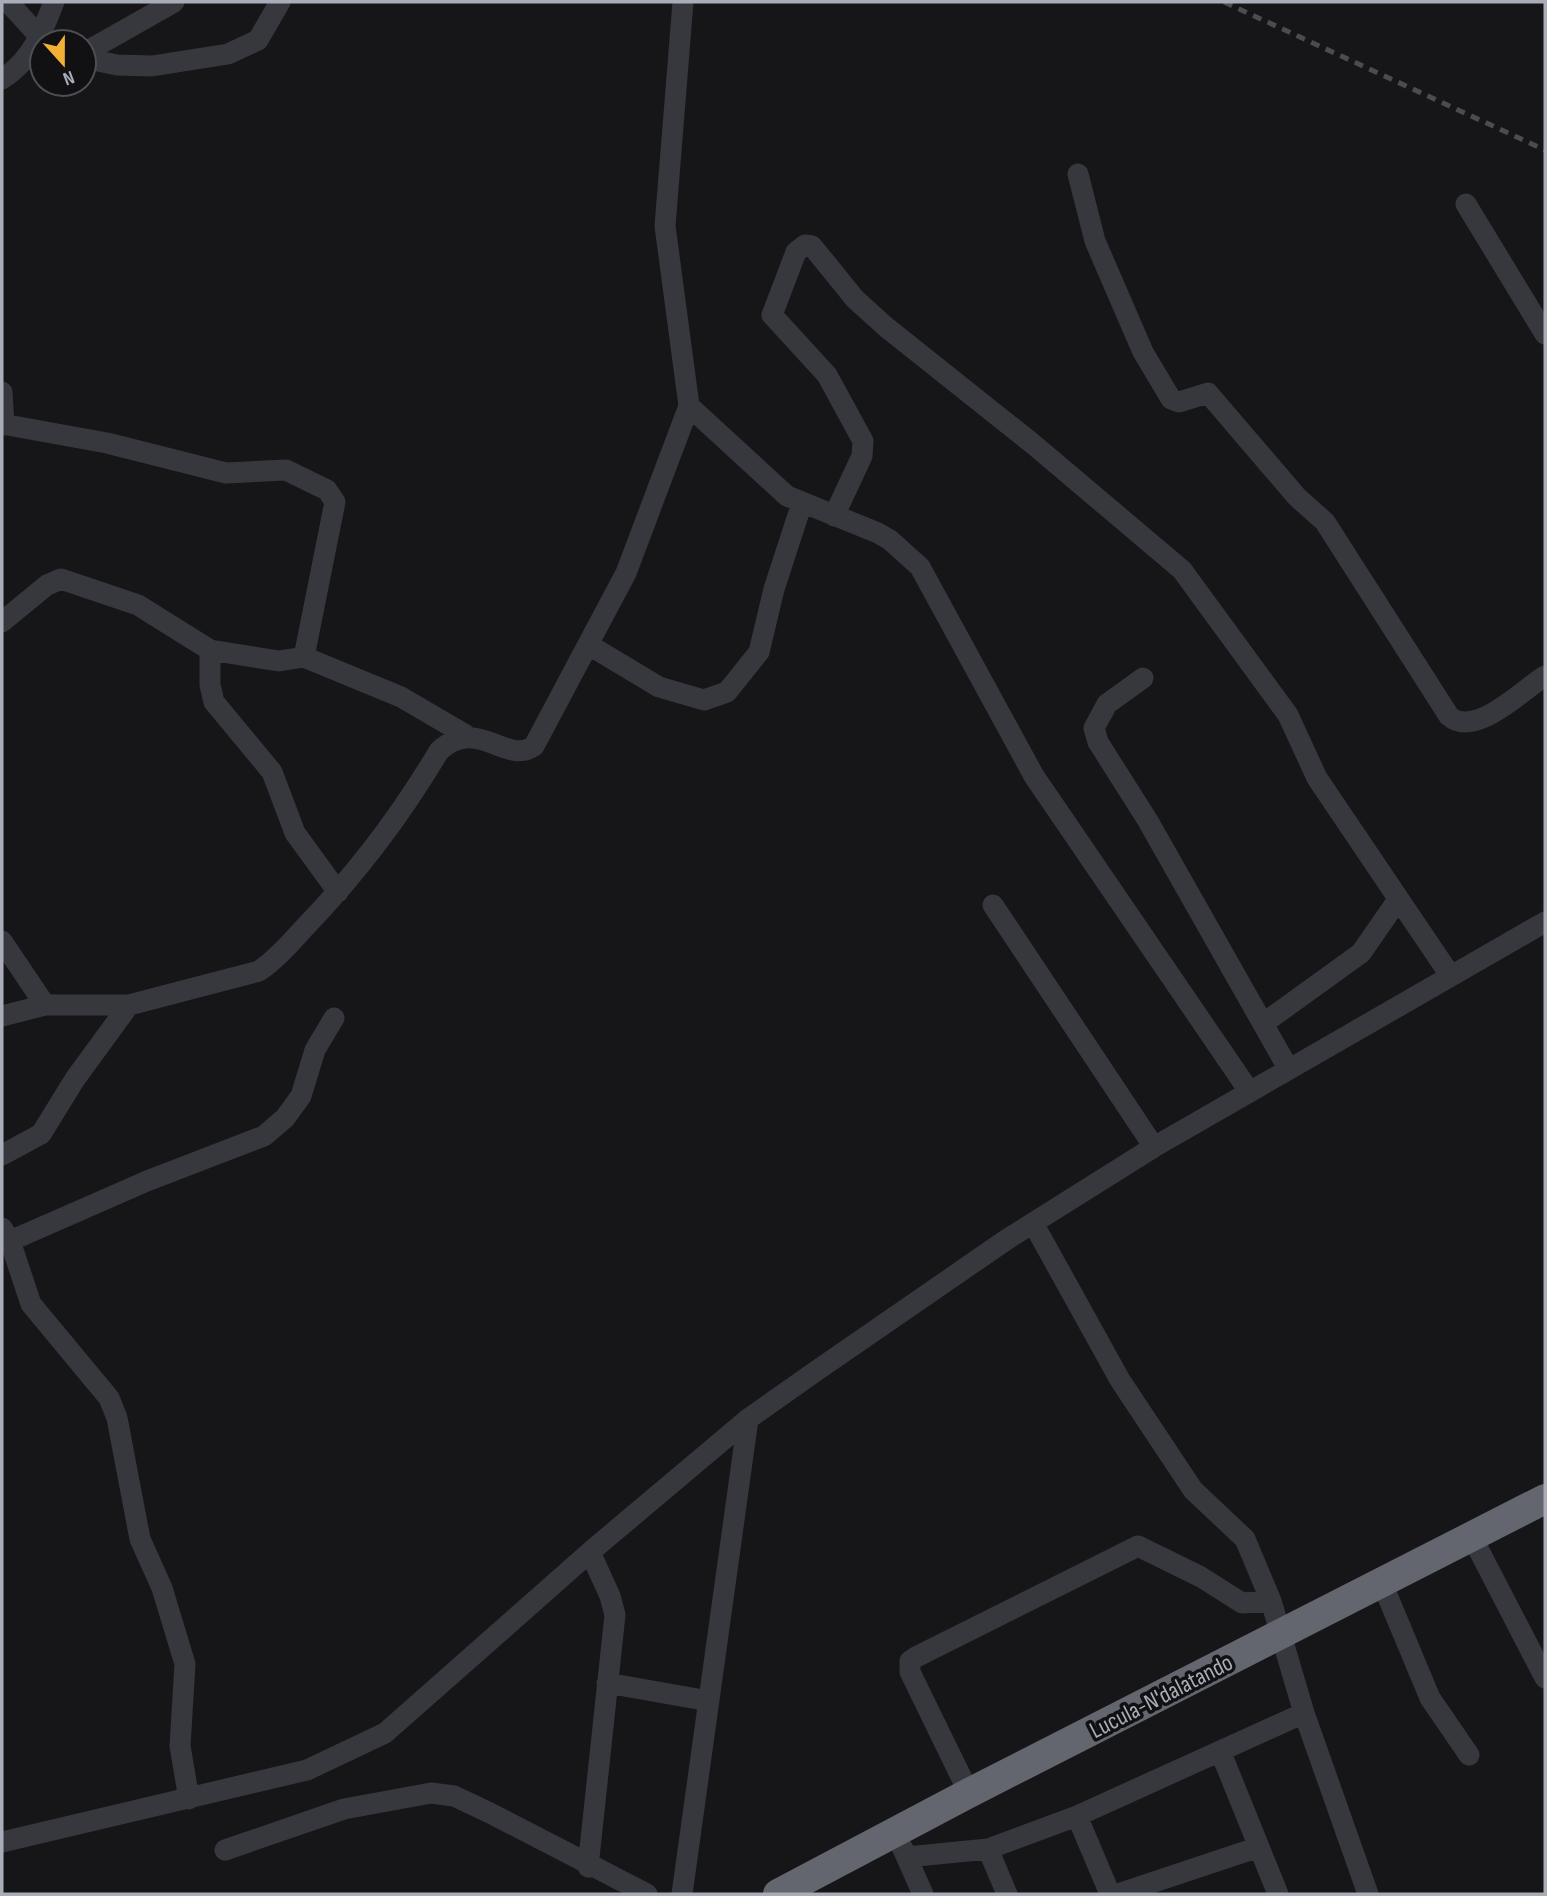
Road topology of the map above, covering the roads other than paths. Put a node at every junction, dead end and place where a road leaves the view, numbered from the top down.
1 (8, 2) edge
2 (54, 2) edge
3 (174, 2) edge
4 (279, 2) edge
5 (683, 2) edge
6 (32, 28) edge
7 (44, 28) edge
8 (98, 47) edge
9 (98, 59) edge
10 (28, 63) edge
11 (2, 79) edge
12 (1078, 174) dead end
13 (1466, 204) dead end
14 (1545, 334) edge
15 (2, 392) edge
16 (689, 406) junction
17 (3, 424) edge
18 (802, 503) junction
19 (834, 516) junction
20 (2, 622) edge
21 (589, 645) junction
22 (210, 650) junction
23 (304, 657) junction
24 (1545, 676) edge
25 (1143, 678) dead end
26 (466, 735) junction
27 (338, 892) junction
28 (1397, 901) junction
29 (993, 905) dead end
30 (1545, 922) edge
31 (2, 941) edge
32 (1450, 975) junction
33 (45, 1005) junction
34 (129, 1005) junction
35 (2, 1016) edge
36 (334, 1018) dead end
37 (1264, 1023) junction
38 (1288, 1068) junction
39 (1249, 1091) junction
40 (1154, 1147) junction
41 (2, 1155) edge
42 (1032, 1223) junction
43 (6, 1234) edge
44 (748, 1419) junction
45 (1545, 1499) edge
46 (1472, 1537) junction
47 (590, 1552) junction
48 (1382, 1583) junction
49 (1271, 1601) junction
50 (1281, 1636) junction
51 (1545, 1678) edge
52 (607, 1683) junction
53 (709, 1701) junction
54 (1304, 1713) junction
55 (1221, 1753) junction
56 (1469, 1755) dead end
57 (969, 1793) junction
58 (189, 1799) junction
59 (1077, 1816) junction
60 (2, 1842) edge
61 (901, 1845) junction
62 (1259, 1847) junction
63 (988, 1849) junction
64 (225, 1850) dead end
65 (589, 1867) junction
66 (647, 1894) edge
67 (682, 1894) edge
68 (778, 1894) edge
69 (923, 1894) edge
70 (1007, 1894) edge
71 (1110, 1894) edge
72 (1118, 1894) edge
73 (1278, 1894) edge
74 (1368, 1894) edge

1 - 6 street
2 - 7 street
3 - 8 street
4 - 9 street
5 - 16 street
10 - 11 street
12 - 24 street
13 - 14 street
15 - 17 street
16 - 18 street
16 - 21 street
17 - 23 street
18 - 19 street
18 - 21 street
19 - 28 street
19 - 39 street
20 - 22 street
21 - 26 street
22 - 23 street
22 - 27 street
23 - 26 street
25 - 37 street
26 - 27 street
27 - 34 street
28 - 32 street
28 - 37 street
29 - 40 street
30 - 32 street
31 - 33 street
32 - 38 street
33 - 34 street
33 - 35 street
34 - 41 street
36 - 43 street
37 - 38 street
38 - 39 street
39 - 40 street
40 - 42 street
42 - 44 street
42 - 49 street
43 - 58 street
44 - 47 street
44 - 53 street
45 - 46 highway, Lucula-N'dalatando
46 - 48 highway, Lucula-N'dalatando
46 - 51 street
47 - 52 street
47 - 58 street
48 - 50 highway, Lucula-N'dalatando
48 - 56 street
49 - 50 street
49 - 57 street
50 - 54 street
50 - 57 highway, Lucula-N'dalatando
52 - 53 street
52 - 65 street
53 - 67 street
54 - 55 street
54 - 74 street
55 - 59 street
55 - 62 street
57 - 61 highway, Lucula-N'dalatando
58 - 60 street
59 - 63 street
59 - 71 street
61 - 63 street
61 - 68 highway, Lucula-N'dalatando
61 - 69 street
62 - 72 street
62 - 73 street
63 - 70 street
64 - 65 street
65 - 66 street

